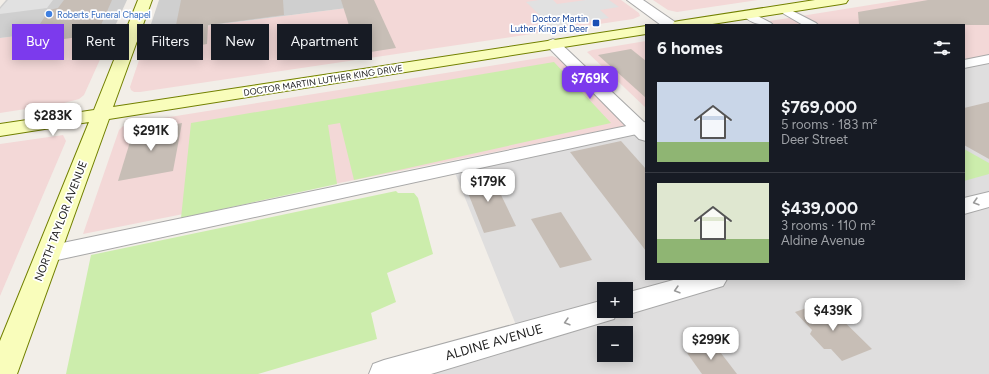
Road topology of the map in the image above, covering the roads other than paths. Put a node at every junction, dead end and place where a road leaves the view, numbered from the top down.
1 (145, 0) edge
2 (634, 0) edge
3 (841, 0) edge
4 (783, 9) junction
5 (748, 14) junction
6 (669, 24) edge
7 (685, 24) edge
8 (765, 24) edge
9 (810, 24) edge
10 (645, 30) edge
11 (553, 44) junction
12 (989, 59) edge
13 (965, 64) edge
14 (102, 114) junction
15 (0, 130) edge
16 (644, 130) edge
17 (989, 199) edge
18 (965, 206) edge
19 (48, 254) junction
20 (710, 280) edge
21 (633, 302) edge
22 (597, 313) edge
23 (419, 369) edge
24 (2, 374) edge
25 (384, 374) edge

1 - 14 main road, NORTH TAYLOR AVENUE
2 - 6 street
3 - 4 main road
4 - 5 main road
4 - 9 lane
5 - 7 main road
5 - 8 lane
10 - 11 main road, DOCTOR MARTIN LUTHER KING DRIVE
11 - 14 main road, DOCTOR MARTIN LUTHER KING DRIVE
11 - 16 street
12 - 13 lane
14 - 15 main road, DOCTOR MARTIN LUTHER KING DRIVE
14 - 19 main road, NORTH TAYLOR AVENUE
16 - 19 lane
17 -> 18 street
19 - 24 main road, NORTH TAYLOR AVENUE
20 -> 21 street
22 -> 23 street, ALDINE AVENUE
23 - 25 street, ALDINE AVENUE

